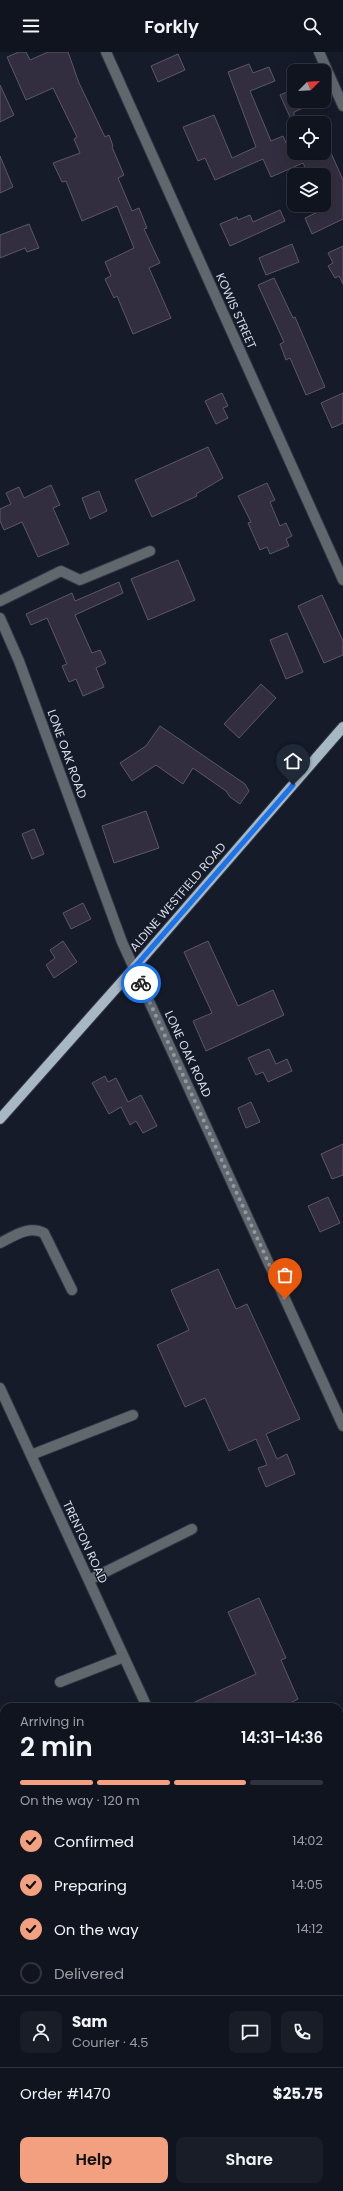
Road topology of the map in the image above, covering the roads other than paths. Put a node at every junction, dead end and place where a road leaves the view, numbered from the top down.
1 (106, 52) edge
2 (319, 52) edge
3 (343, 106) edge
4 (150, 551) dead end
5 (343, 580) edge
6 (0, 602) edge
7 (0, 618) edge
8 (343, 727) edge
9 (134, 968) junction
10 (0, 1119) edge
11 (0, 1243) edge
12 (72, 1290) dead end
13 (0, 1388) edge
14 (133, 1415) dead end
15 (343, 1426) edge
16 (31, 1455) junction
17 (192, 1529) dead end
18 (88, 1580) junction
19 (124, 1657) junction
20 (60, 1682) dead end
21 (145, 1703) edge

1 - 5 street, KOWIS STREET
2 - 3 street
4 - 6 street
7 - 9 street, LONE OAK ROAD
8 - 9 main road, ALDINE WESTFIELD ROAD
9 - 10 main road, ALDINE WESTFIELD ROAD
9 - 15 street, LONE OAK ROAD
11 - 12 street
13 - 16 street, TRENTON ROAD
14 - 16 street
16 - 18 street, TRENTON ROAD
17 - 18 street
18 - 19 street, TRENTON ROAD
19 - 20 street
19 - 21 street, TRENTON ROAD

